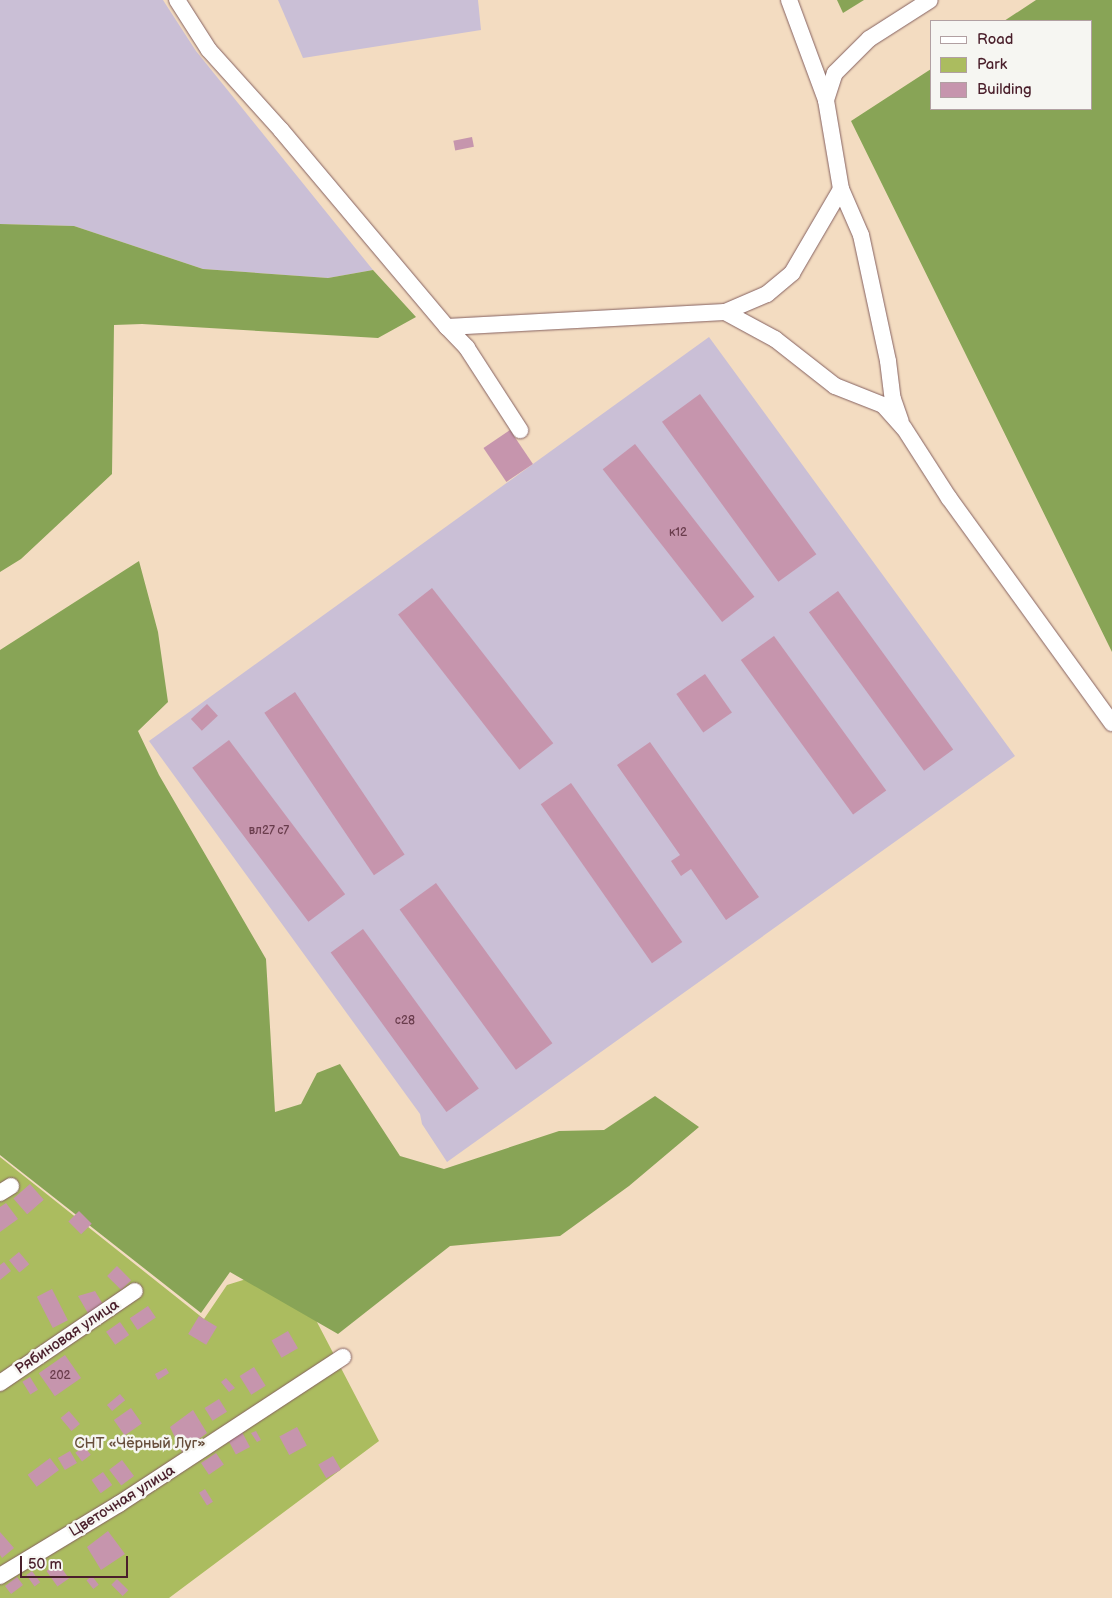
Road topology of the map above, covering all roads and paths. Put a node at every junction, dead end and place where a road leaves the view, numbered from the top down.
1 (177, 0) edge
2 (789, 0) edge
3 (930, 0) edge
4 (826, 100) junction
5 (841, 189) junction
6 (725, 312) junction
7 (447, 327) junction
8 (904, 428) junction
9 (520, 430) dead end
10 (1112, 723) edge
11 (135, 1291) dead end
12 (343, 1357) dead end
13 (0, 1383) edge
14 (0, 1576) edge

1 - 7 street
2 - 4 street
3 - 4 street
4 - 5 street
5 - 6 street
5 - 8 street
6 - 7 street
6 - 8 street
7 - 9 street
8 - 10 street
11 - 13 street, Рябиновая улица
12 - 14 street, Цветочная улица

